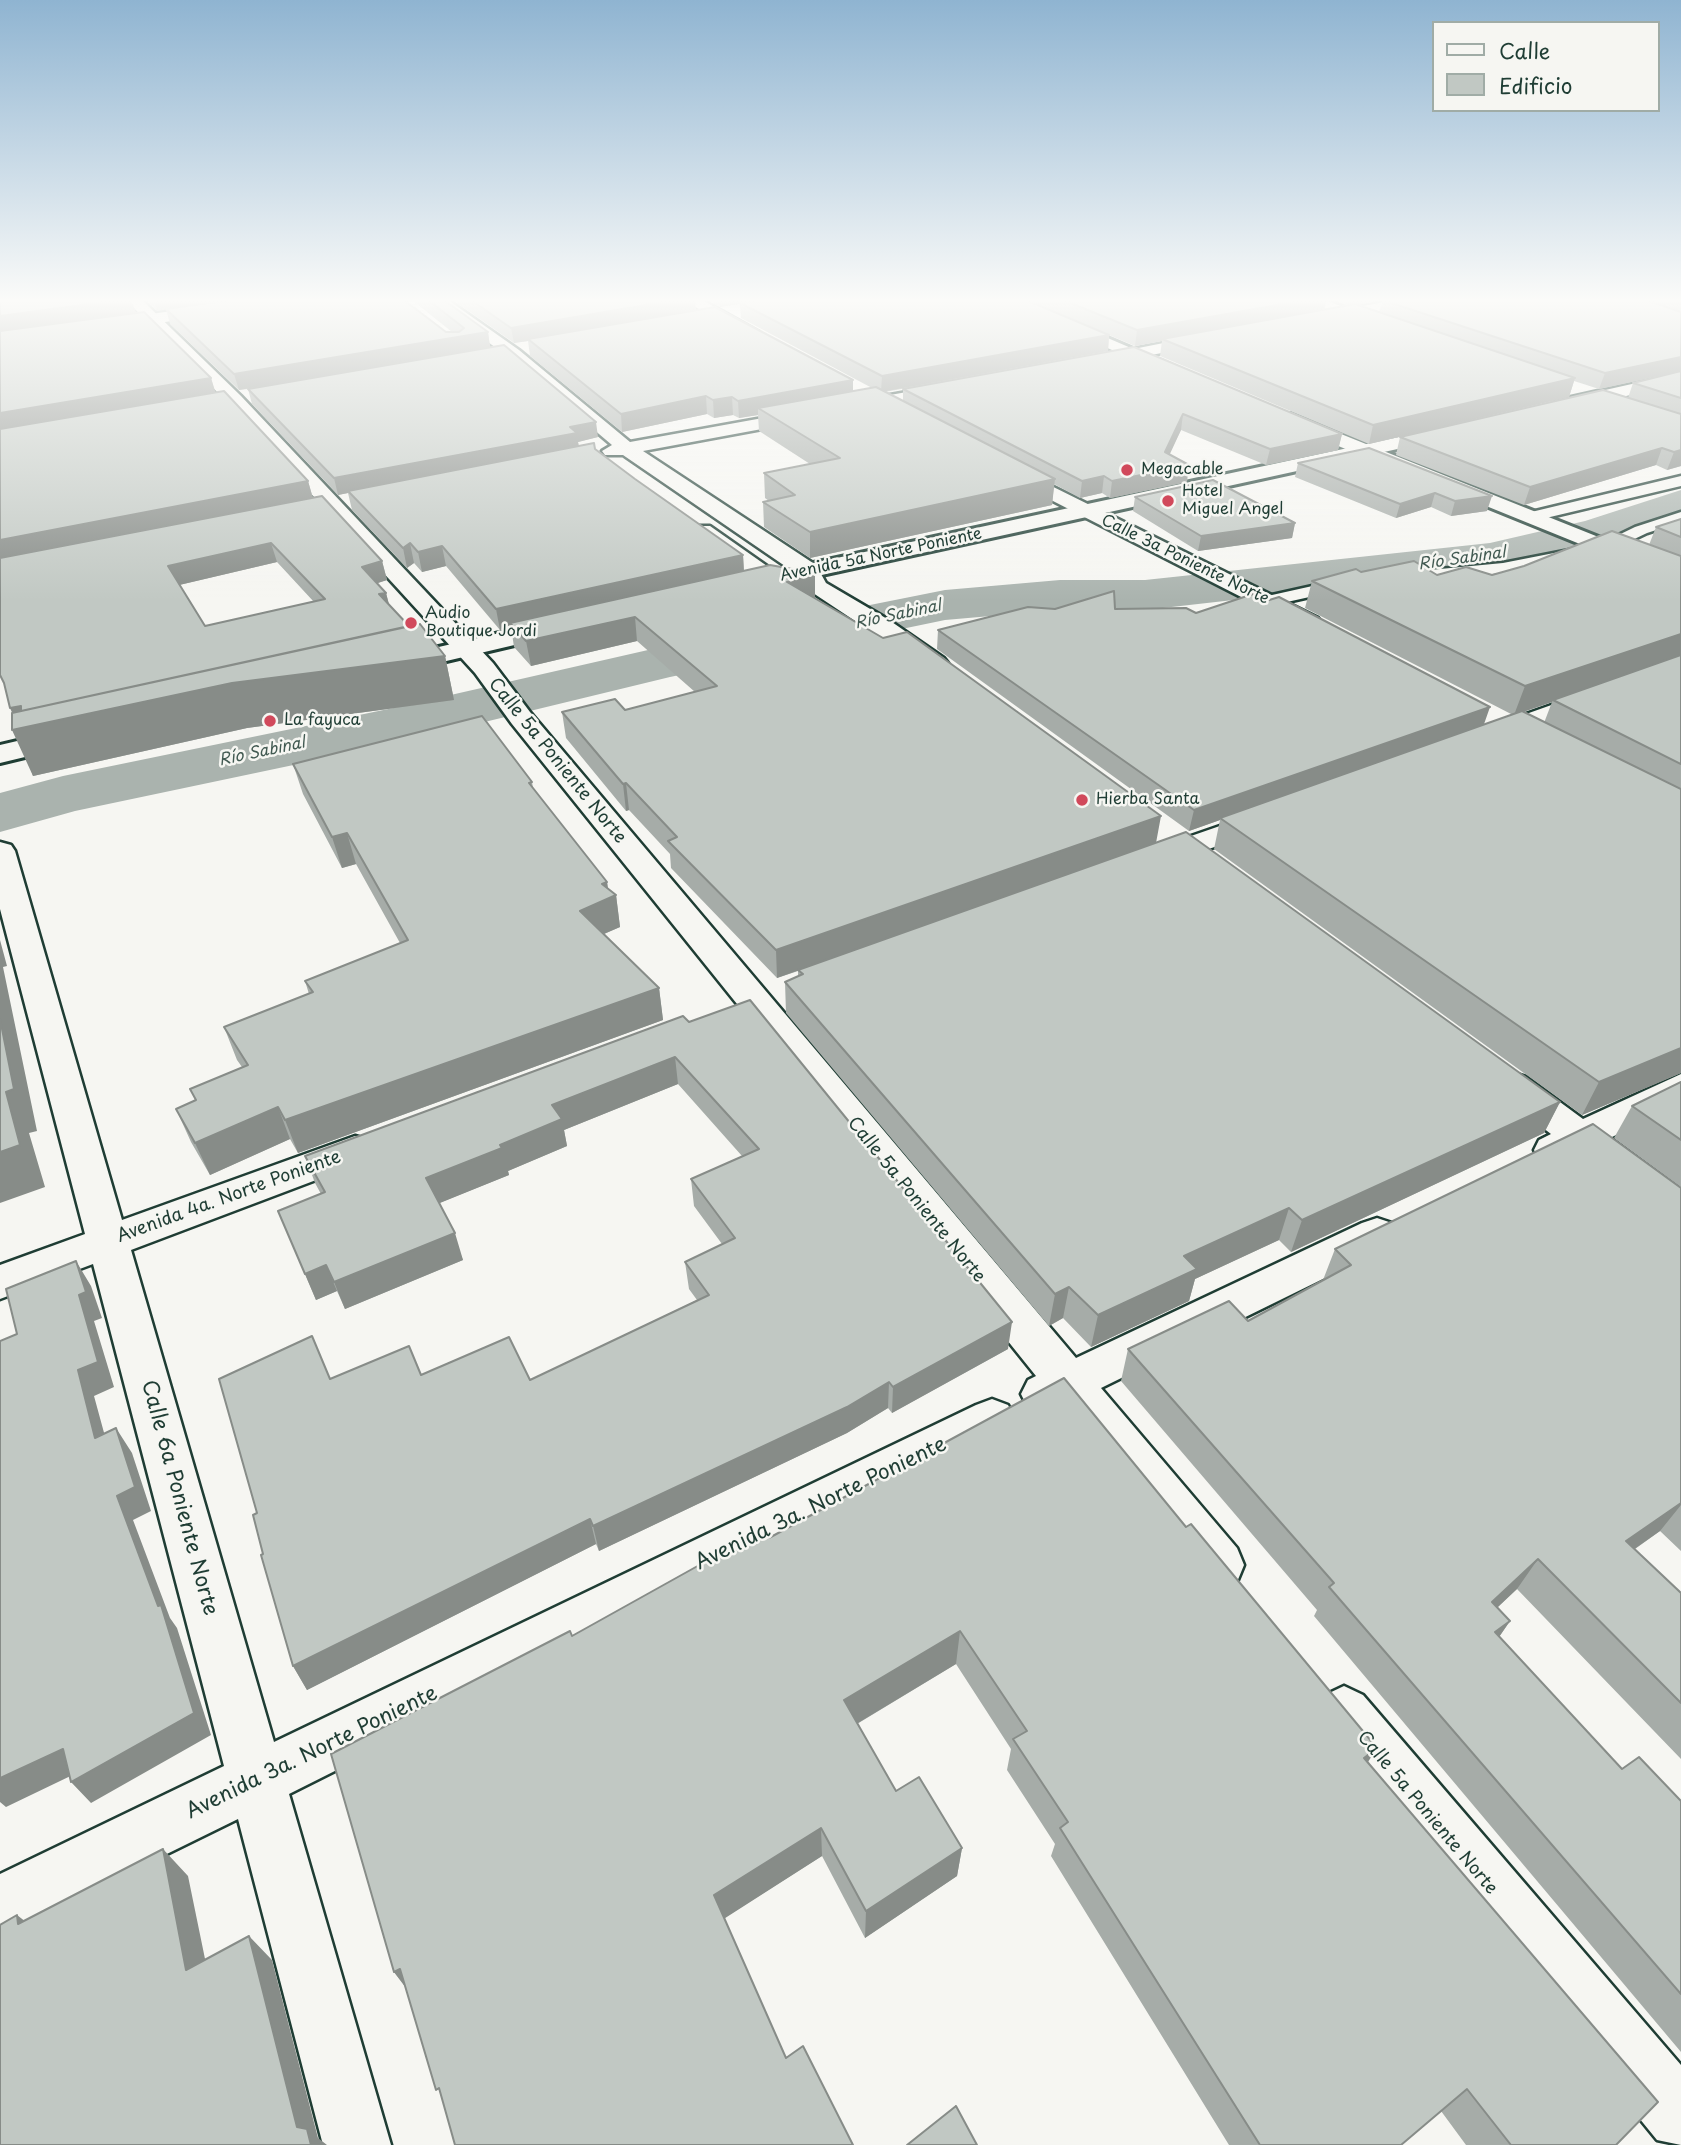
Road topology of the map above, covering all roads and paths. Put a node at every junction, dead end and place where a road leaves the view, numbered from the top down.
1 (230, 400) edge
2 (244, 400) edge
3 (569, 400) edge
4 (876, 400) edge
5 (890, 400) edge
6 (1583, 400) edge
7 (1605, 400) edge
8 (880, 402) junction
9 (208, 404) edge
10 (1542, 410) edge
11 (1632, 410) edge
12 (1269, 411) edge
13 (904, 415) edge
14 (1475, 427) edge
15 (626, 448) junction
16 (1367, 453) junction
17 (988, 460) edge
18 (616, 469) edge
19 (1681, 481) edge
20 (358, 500) edge
21 (331, 505) junction
22 (305, 510) edge
23 (1084, 511) junction
24 (1530, 517) junction
25 (1681, 517) edge
26 (685, 520) edge
27 (1599, 545) junction
28 (1681, 578) edge
29 (770, 579) junction
30 (1384, 579) edge
31 (1358, 582) edge
32 (819, 584) junction
33 (730, 588) edge
34 (1263, 598) junction
35 (585, 621) edge
36 (1329, 633) edge
37 (475, 659) junction
38 (1681, 667) edge
39 (373, 670) edge
40 (962, 683) edge
41 (1499, 722) junction
42 (93, 733) edge
43 (1460, 747) edge
44 (1548, 747) edge
45 (0, 754) edge
46 (1292, 809) edge
47 (1154, 823) edge
48 (1188, 848) junction
49 (0, 851) edge
50 (1123, 871) edge
51 (1222, 872) edge
52 (1492, 1070) edge
53 (1681, 1087) edge
54 (1582, 1136) junction
55 (379, 1141) edge
56 (1519, 1167) edge
57 (1681, 1211) edge
58 (1418, 1215) edge
59 (108, 1241) junction
60 (0, 1282) edge
61 (1066, 1383) junction
62 (1245, 1595) edge
63 (1316, 1680) edge
64 (256, 1780) junction
65 (0, 1906) edge
66 (1681, 2116) edge
67 (357, 2145) edge

1 - 9 street
2 - 21 street, Calle 5a Poniente Norte
3 - 15 street
4 - 8 street
5 - 8 street
6 - 10 main road
7 - 11 main road
8 - 13 street
8 - 15 street
12 - 16 main road
14 - 16 main road, Avenida 5a Norte Poniente
15 - 18 street
15 - 32 street
16 - 23 main road, Avenida 5a Norte Poniente
16 - 24 main road
17 - 23 street, Calle 3a Poniente Norte
19 - 24 street
20 - 21 street
21 - 22 street
21 - 37 street, Calle 5a Poniente Norte
23 - 32 main road, Avenida 5a Norte Poniente
23 - 34 street, Calle 3a Poniente Norte
24 - 27 main road
25 - 27 street
26 - 29 street
27 - 28 main road
27 - 30 street
29 - 32 main road, Avenida 5a Norte Poniente
29 - 33 main road, Avenida 5a Norte Poniente
31 - 34 street
32 - 40 street
34 - 36 street, Calle 3a Poniente Norte
35 - 37 main road
37 - 39 main road
37 - 61 street, Calle 5a Poniente Norte
38 - 41 street
41 - 43 street
41 - 44 street
42 - 45 main road
46 - 48 street
47 - 48 street
48 - 50 street
48 - 51 street
49 - 59 street, Calle 6a Poniente Norte
52 - 54 street
53 - 54 street
54 - 56 street
54 - 57 street
55 - 59 street, Avenida 4a. Norte Poniente
58 - 61 street, Avenida 3a. Norte Poniente
59 - 60 street, Avenida 4a. Norte Poniente
59 - 64 street, Calle 6a Poniente Norte
61 - 62 street, Calle 5a Poniente Norte
61 - 64 street, Avenida 3a. Norte Poniente
63 - 66 street, Calle 5a Poniente Norte
64 - 65 street, Avenida 3a. Norte Poniente
64 - 67 street, Calle 6a Poniente Norte

